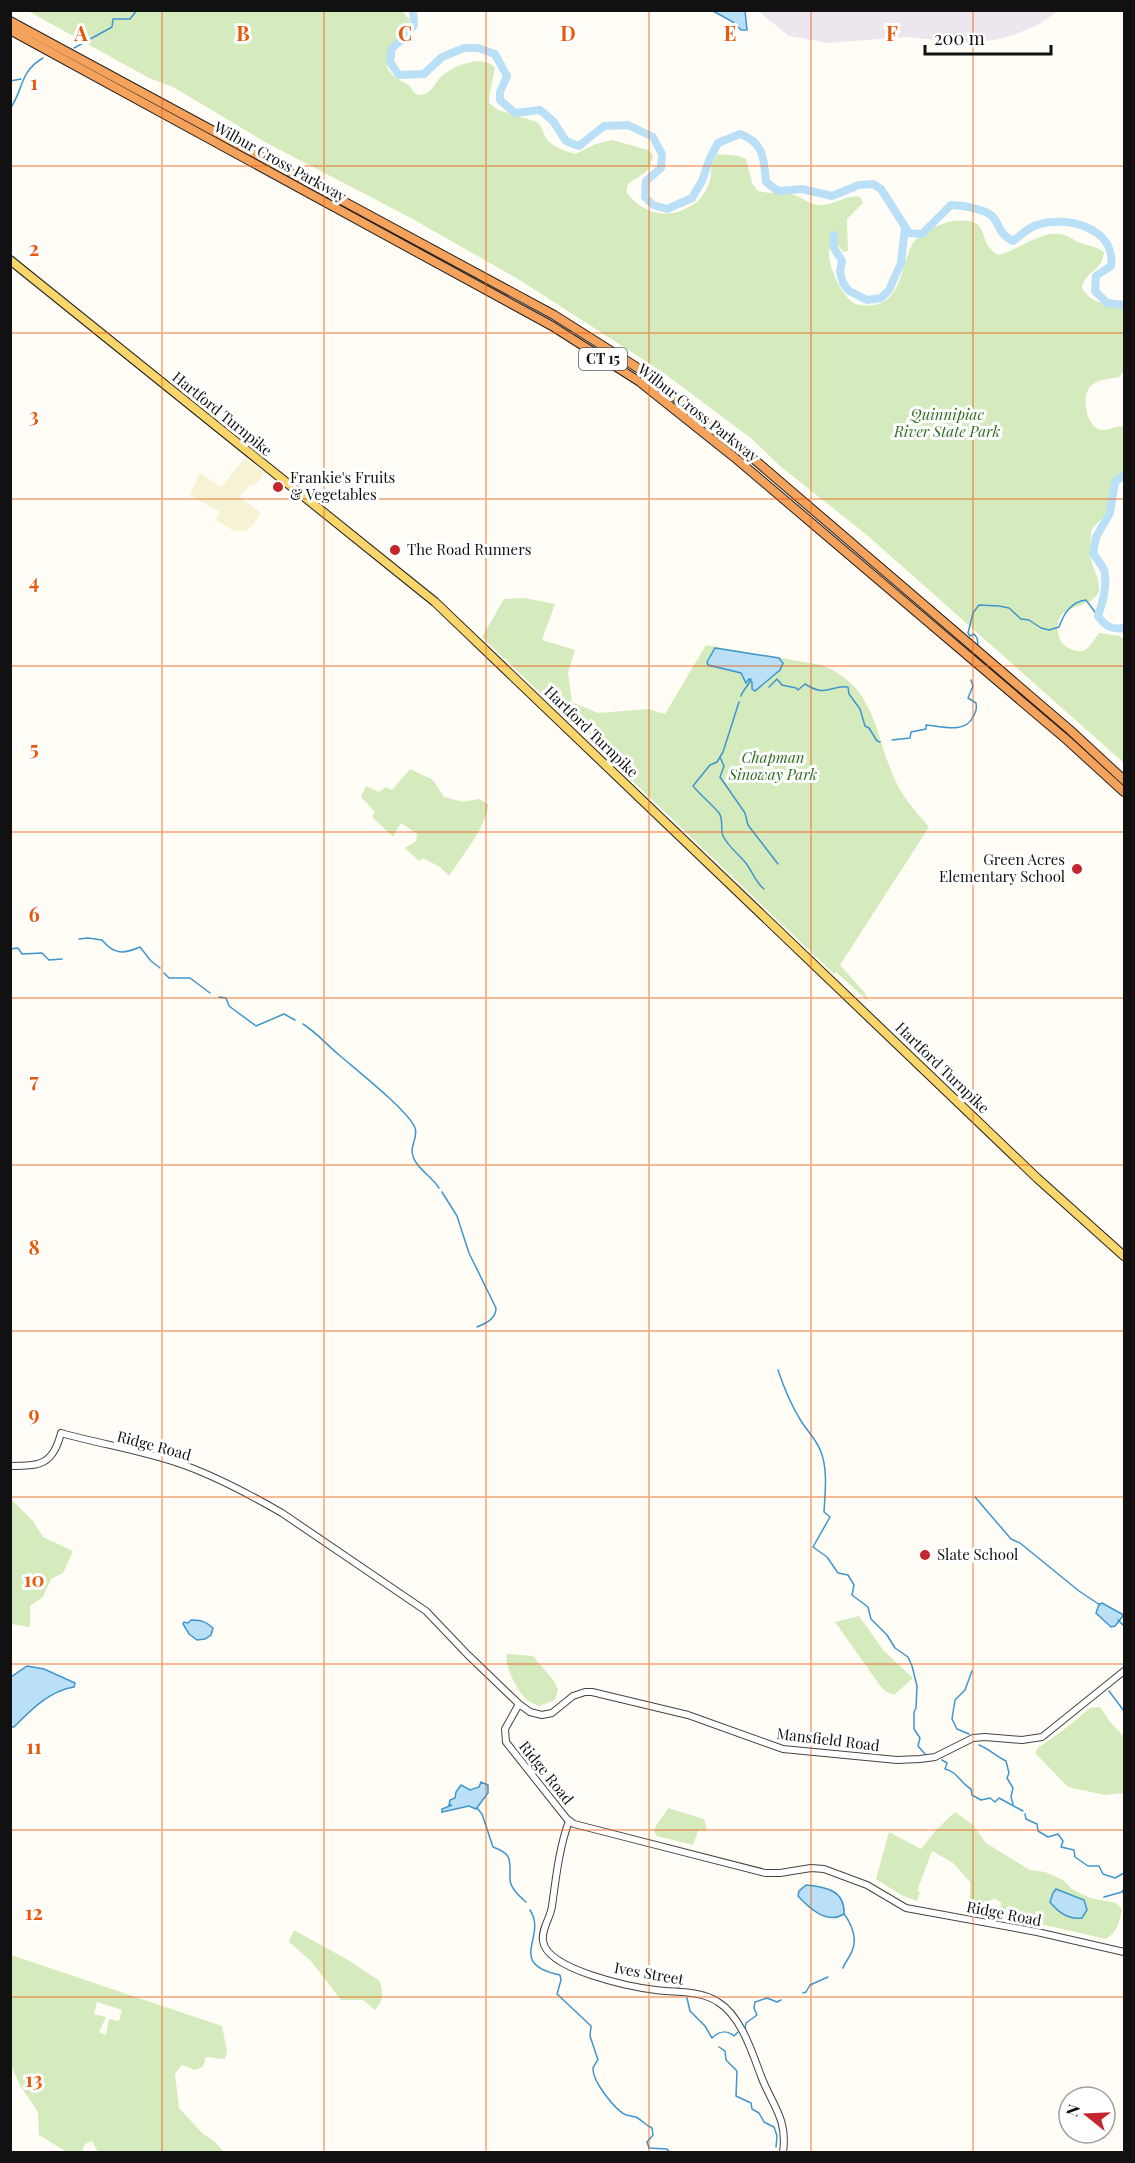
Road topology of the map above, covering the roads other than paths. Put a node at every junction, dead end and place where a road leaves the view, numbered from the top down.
1 (10, 21) edge
2 (10, 30) edge
3 (10, 260) edge
4 (1125, 780) edge
5 (1125, 792) edge
6 (1125, 1256) edge
7 (10, 1466) edge
8 (1125, 1671) edge
9 (519, 1704) junction
10 (570, 1821) junction
11 (1125, 1952) edge
12 (783, 2152) edge

1 - 4 highway, Wilbur Cross Parkway / CT 15
2 - 5 highway, Wilbur Cross Parkway / CT 15
3 - 6 main road, Hartford Turnpike
7 - 9 street, Ridge Road
8 - 9 street, Mansfield Road
9 - 10 street, Ridge Road
10 - 11 street, Ridge Road
10 - 12 street, Ives Street

